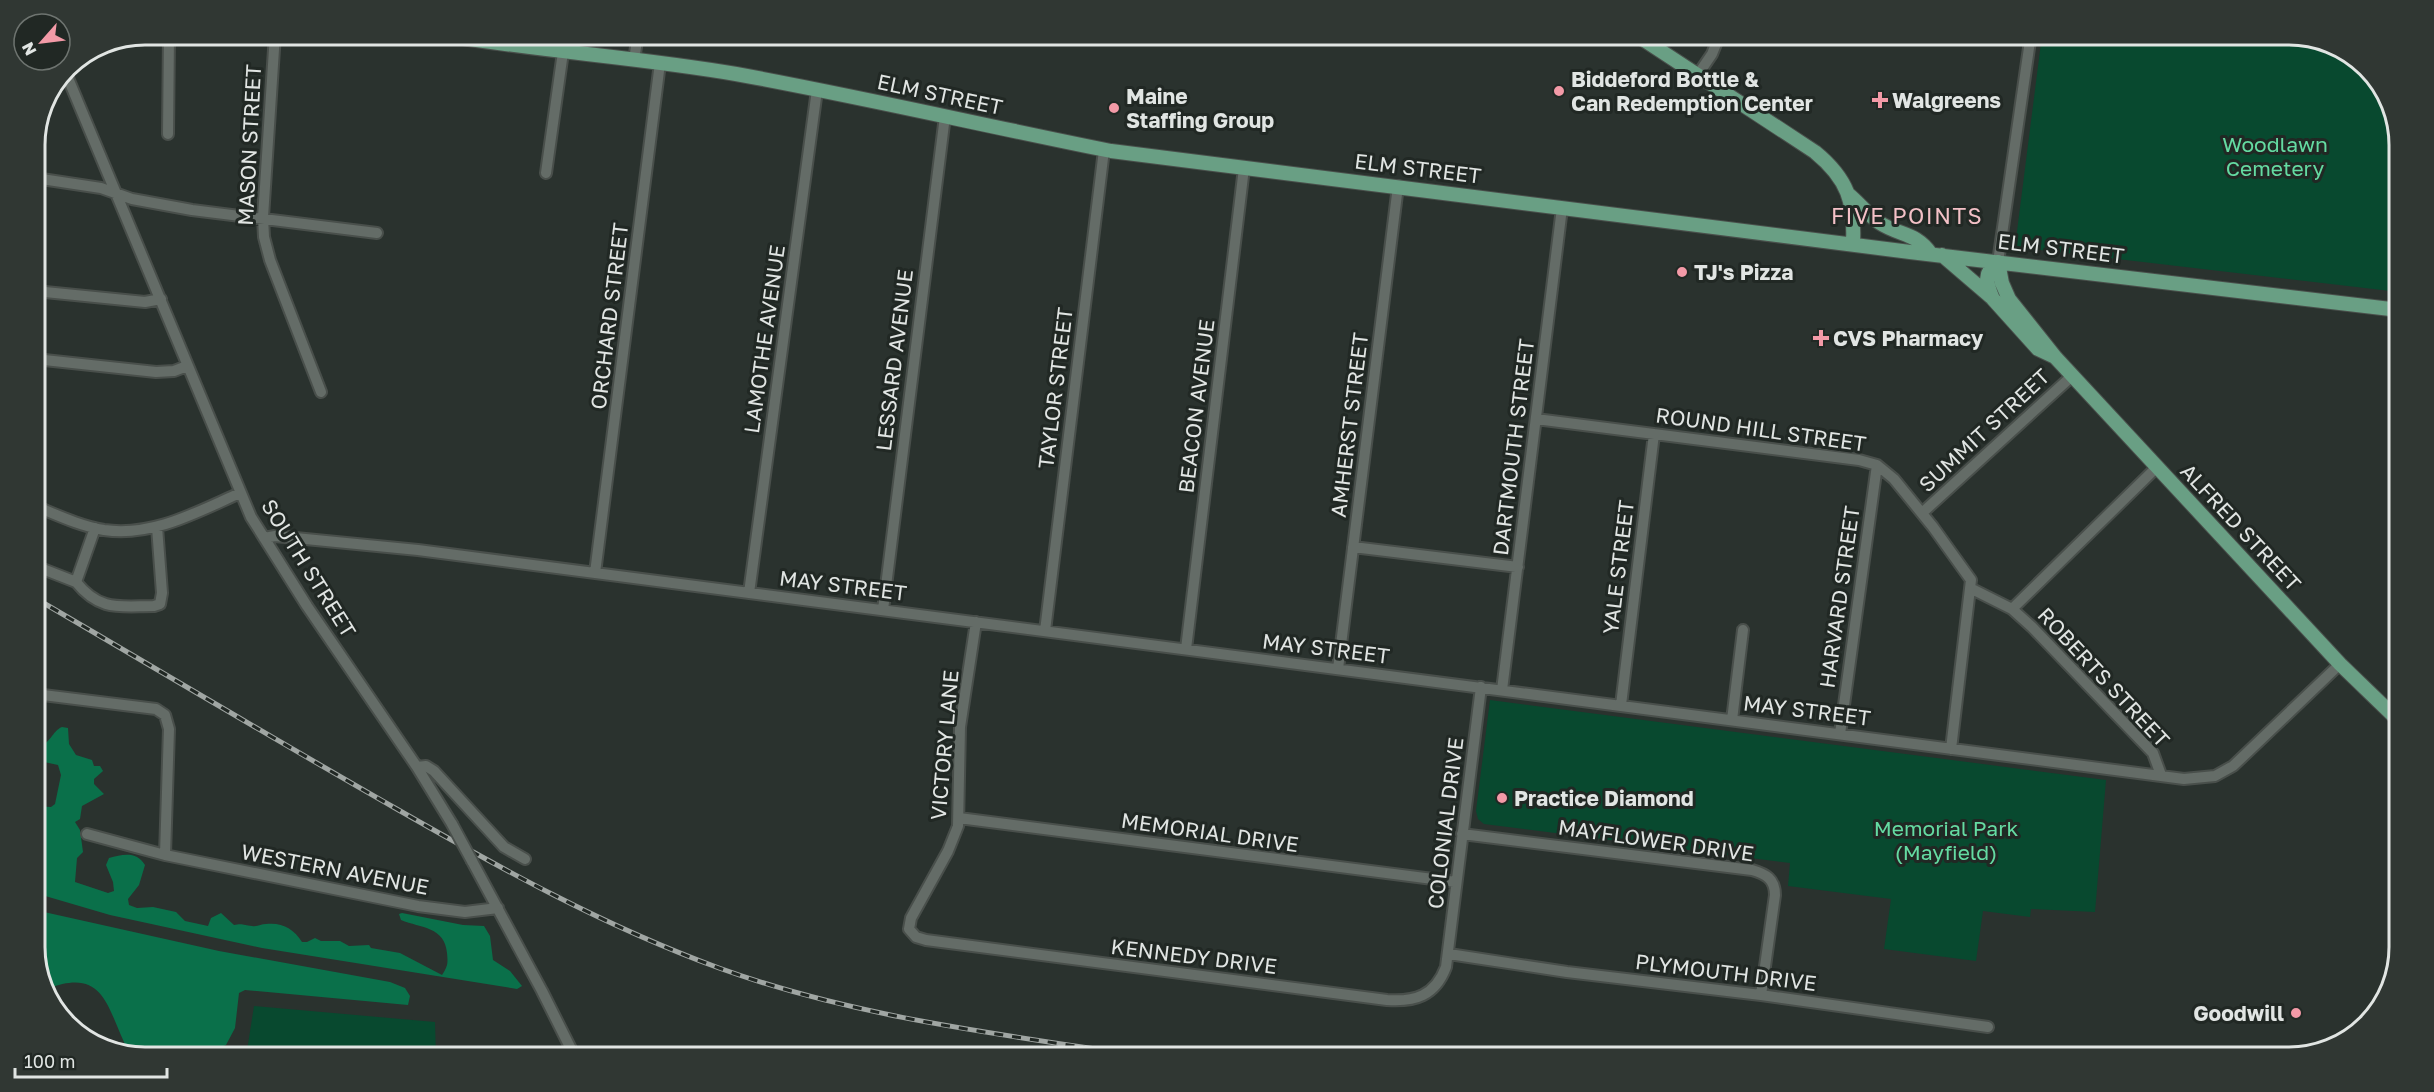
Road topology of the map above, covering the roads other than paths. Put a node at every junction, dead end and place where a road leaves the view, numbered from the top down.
1 (169, 45) edge
2 (274, 45) edge
3 (514, 45) edge
4 (636, 45) edge
5 (1651, 45) edge
6 (1716, 45) edge
7 (2029, 45) edge
8 (563, 52) junction
9 (634, 60) junction
10 (660, 63) junction
11 (1697, 76) junction
12 (69, 81) edge
13 (817, 90) junction
14 (945, 116) junction
15 (168, 134) dead end
16 (1104, 150) junction
17 (1244, 168) junction
18 (546, 173) dead end
19 (45, 180) edge
20 (1398, 186) junction
21 (117, 192) junction
22 (1848, 194) junction
23 (1562, 208) junction
24 (263, 218) junction
25 (377, 233) dead end
26 (1853, 244) junction
27 (1936, 255) junction
28 (1998, 262) junction
29 (45, 292) edge
30 (1992, 298) junction
31 (161, 299) junction
32 (2389, 309) edge
33 (2056, 358) junction
34 (45, 360) edge
35 (187, 366) junction
36 (2072, 376) junction
37 (321, 392) dead end
38 (1536, 419) junction
39 (1654, 434) junction
40 (1877, 465) junction
41 (2157, 467) junction
42 (240, 493) junction
43 (45, 510) edge
44 (1922, 513) junction
45 (157, 526) junction
46 (96, 528) junction
47 (264, 538) junction
48 (1353, 547) junction
49 (1518, 567) junction
50 (45, 570) edge
51 (595, 573) junction
52 (76, 582) junction
53 (1972, 589) junction
54 (749, 593) junction
55 (2012, 609) junction
56 (883, 610) junction
57 (976, 622) junction
58 (1743, 630) dead end
59 (1045, 631) junction
60 (1186, 649) junction
61 (2340, 664) junction
62 (1338, 669) junction
63 (1481, 687) junction
64 (1503, 690) junction
65 (45, 695) edge
66 (1621, 705) junction
67 (2389, 711) edge
68 (1732, 720) junction
69 (1840, 734) junction
70 (1951, 748) junction
71 (417, 767) junction
72 (2161, 776) junction
73 (959, 818) junction
74 (87, 834) dead end
75 (1462, 834) junction
76 (165, 855) junction
77 (525, 859) dead end
78 (1456, 882) junction
79 (498, 908) junction
80 (910, 932) joint
81 (1454, 955) junction
82 (1761, 995) junction
83 (1988, 1027) dead end
84 (570, 1047) edge

1 - 15 street
2 - 24 street, MASON STREET
3 - 8 main road, ELM STREET
4 - 9 street
5 - 11 main road
6 - 11 street
7 - 28 street
8 - 9 main road, ELM STREET
8 - 18 street
9 - 10 main road, ELM STREET
10 - 13 main road, ELM STREET
10 - 51 street, ORCHARD STREET
11 - 22 main road
12 - 21 street, SOUTH STREET
13 - 14 main road, ELM STREET
13 - 54 street, LAMOTHE AVENUE
14 - 16 main road, ELM STREET
14 - 56 street, LESSARD AVENUE
16 - 17 main road, ELM STREET
16 - 59 street, TAYLOR STREET
17 - 20 main road, ELM STREET
17 - 60 street, BEACON AVENUE
19 - 21 street
20 - 23 main road, ELM STREET
20 - 48 street, AMHERST STREET
21 - 24 street
21 - 31 street, SOUTH STREET
22 - 26 main road
22 - 27 main road, ALFRED STREET
23 - 26 main road, ELM STREET
23 - 38 street, DARTMOUTH STREET
24 - 25 street
24 - 37 street, MASON STREET
26 - 27 main road, ELM STREET
27 - 28 main road, ELM STREET
27 - 30 main road, ALFRED STREET
28 - 30 main road
28 - 32 main road, ELM STREET
28 - 33 main road, ALFRED STREET
29 - 31 street
30 - 33 main road, ALFRED STREET
31 - 35 street, SOUTH STREET
33 - 36 main road, ALFRED STREET
34 - 35 street
35 - 42 street, SOUTH STREET
36 - 41 main road, ALFRED STREET
36 - 44 street, SUMMIT STREET
38 - 39 street, ROUND HILL STREET
38 - 49 street, DARTMOUTH STREET
39 - 40 street, ROUND HILL STREET
39 - 66 street, YALE STREET
40 - 44 street, ROUND HILL STREET
40 - 69 street, HARVARD STREET
41 - 55 street, ROBERTS STREET
41 - 61 main road, ALFRED STREET
42 - 45 street
42 - 47 street, SOUTH STREET
43 - 46 street
44 - 53 street, ROUND HILL STREET
45 - 46 street
45 - 52 street
46 - 52 street
47 - 51 street, MAY STREET
47 - 71 street, SOUTH STREET
48 - 49 street
48 - 62 street, AMHERST STREET
49 - 64 street, DARTMOUTH STREET
50 - 52 street
51 - 54 street, MAY STREET
53 - 55 street, ROBERTS STREET
53 - 70 street
54 - 56 street, MAY STREET
55 - 72 street, ROBERTS STREET
56 - 57 street, MAY STREET
57 - 59 street, MAY STREET
57 - 73 street, VICTORY LANE
58 - 68 street
59 - 60 street, MAY STREET
60 - 62 street, MAY STREET
61 - 67 main road, ALFRED STREET
61 - 72 street, MAY STREET
62 - 63 street, MAY STREET
63 - 64 street, MAY STREET
63 - 75 street, COLONIAL DRIVE
64 - 66 street, MAY STREET
65 - 76 street
66 - 68 street, MAY STREET
68 - 69 street, MAY STREET
69 - 70 street, MAY STREET
70 - 72 street, MAY STREET
71 - 77 street
71 - 79 street, SOUTH STREET, bridge
73 - 78 street, MEMORIAL DRIVE
73 - 80 street, VICTORY LANE
74 - 76 street, WESTERN AVENUE
75 - 78 street, COLONIAL DRIVE
75 - 82 street, MAYFLOWER DRIVE
76 - 79 street, WESTERN AVENUE
78 - 81 street, COLONIAL DRIVE
79 - 84 street, SOUTH STREET
80 - 81 street, KENNEDY DRIVE
81 - 82 street, PLYMOUTH DRIVE
82 - 83 street, PLYMOUTH DRIVE

